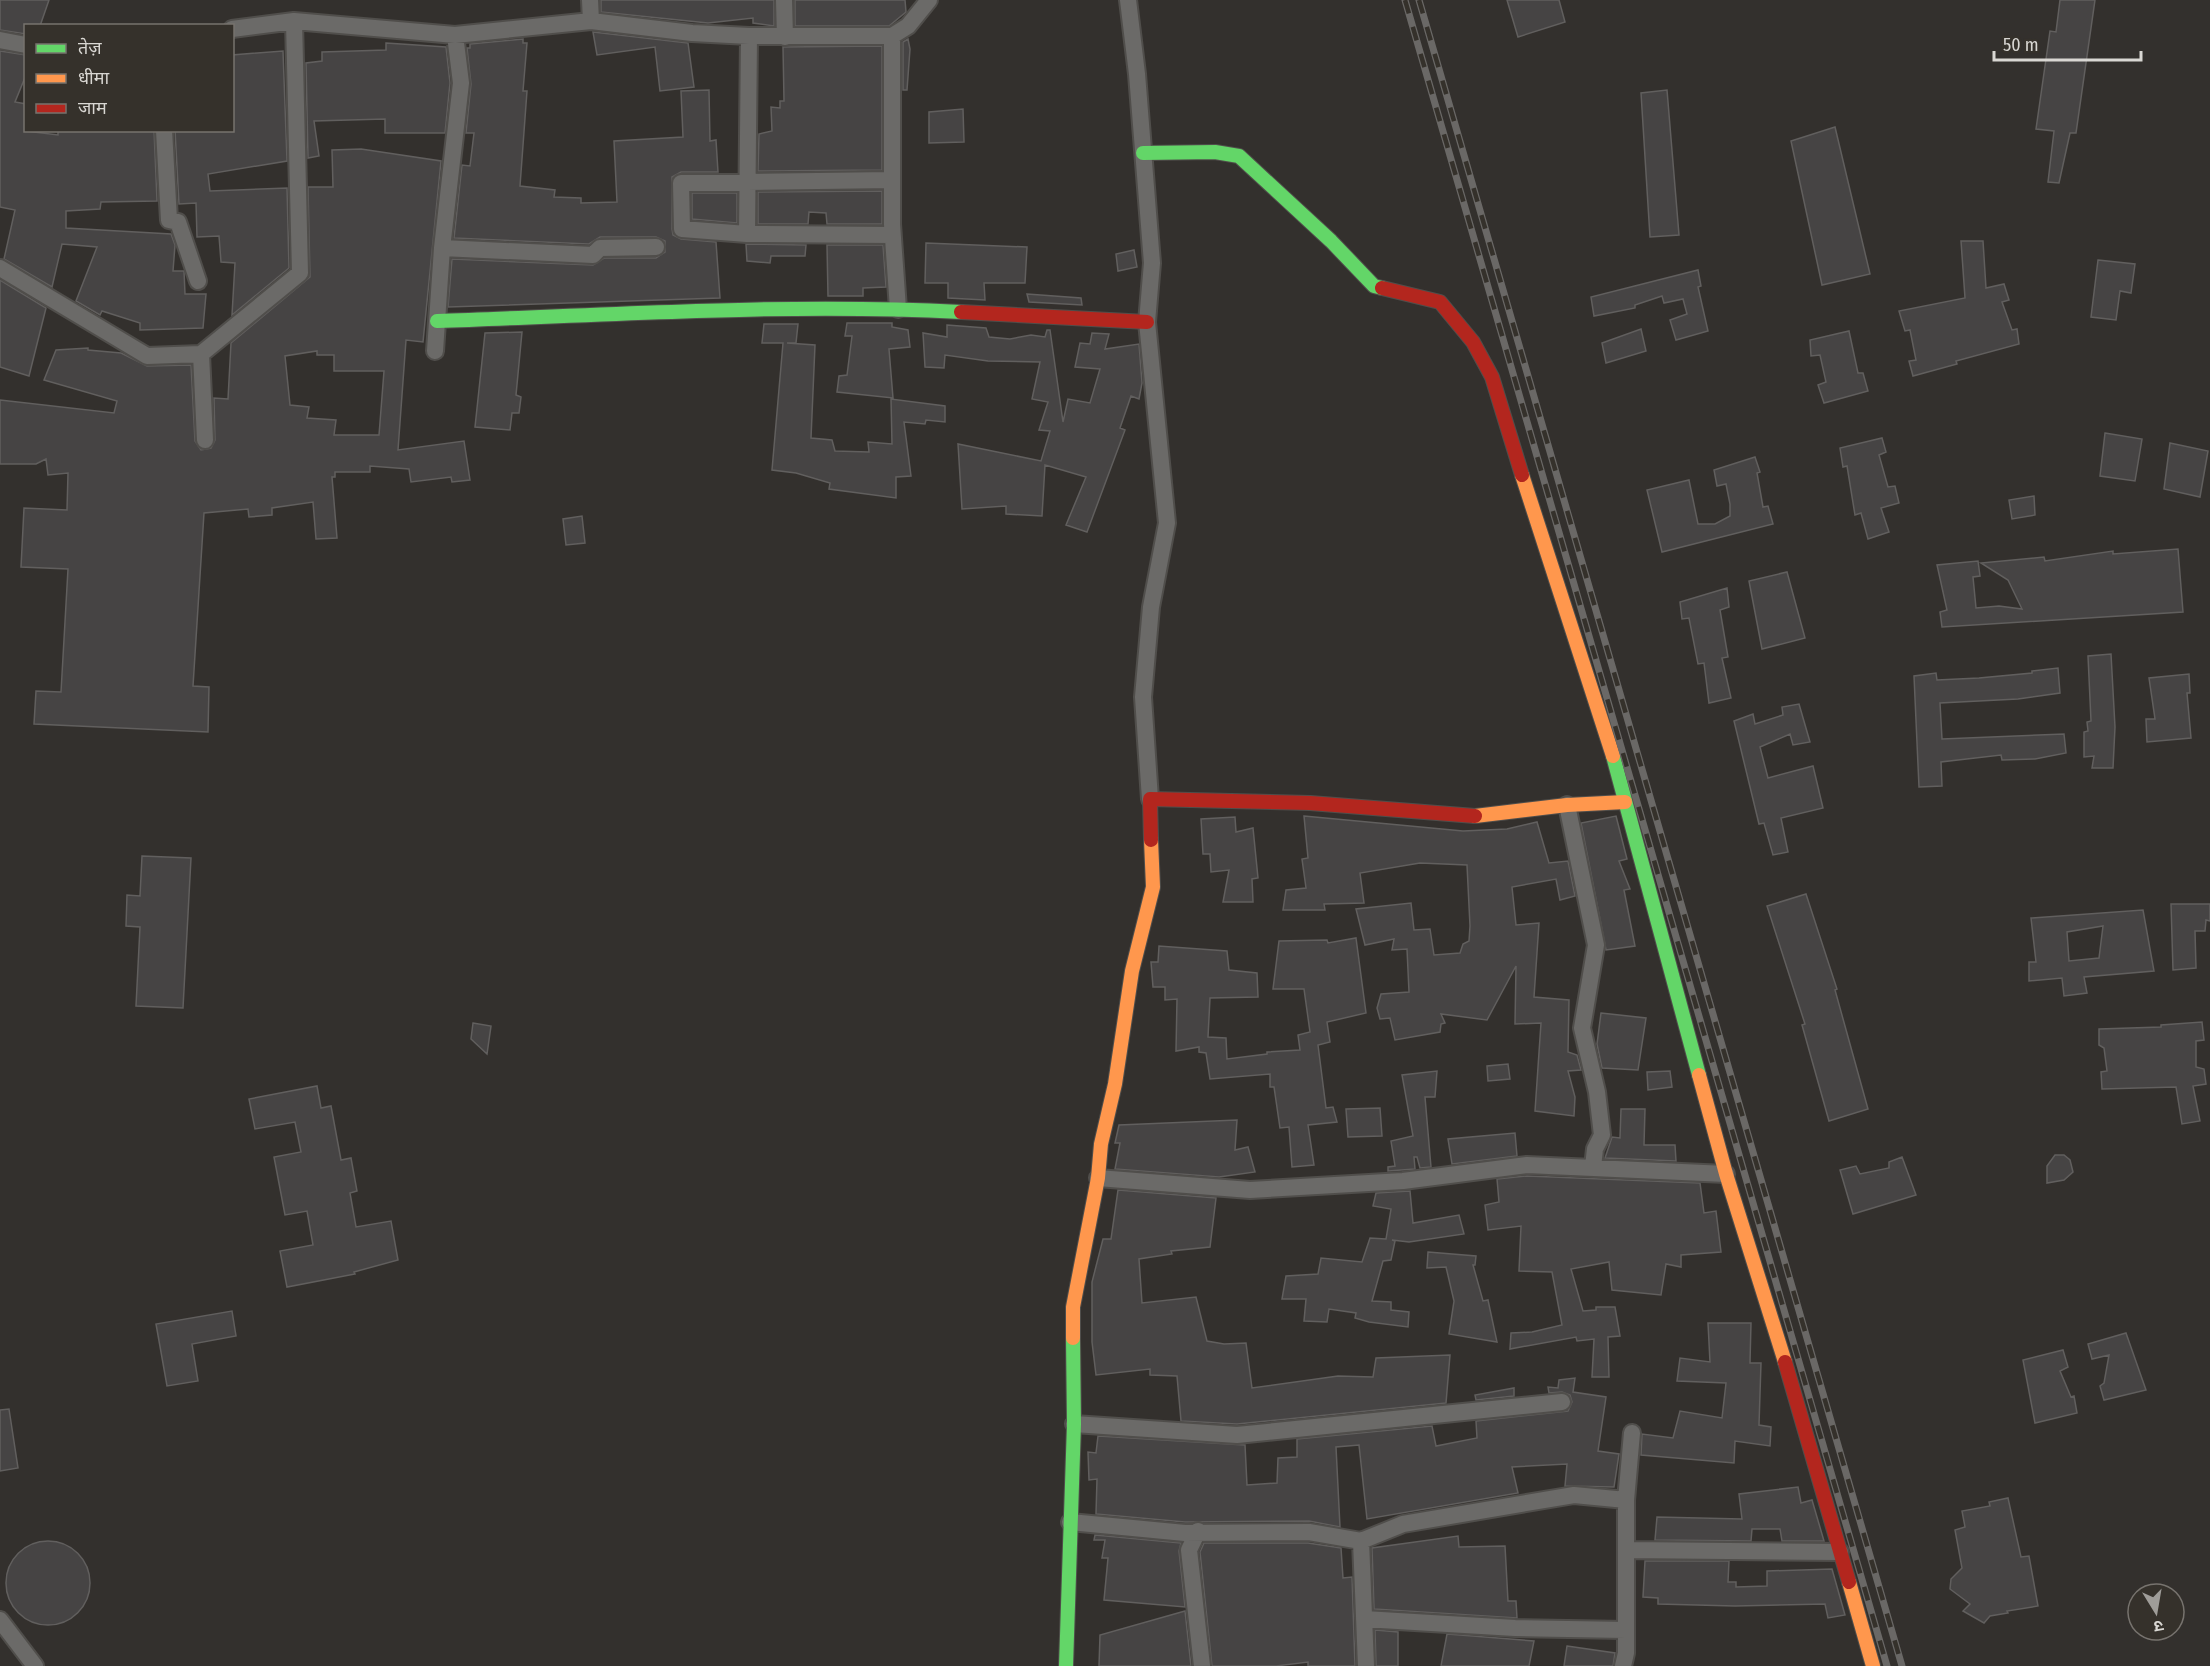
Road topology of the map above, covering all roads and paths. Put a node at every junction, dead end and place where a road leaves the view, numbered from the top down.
1 (590, 0) edge
2 (784, 0) edge
3 (929, 0) edge
4 (1128, 0) edge
5 (294, 21) junction
6 (591, 21) junction
7 (234, 29) edge
8 (454, 35) junction
9 (749, 36) junction
10 (892, 36) junction
11 (785, 37) junction
12 (0, 40) edge
13 (24, 45) edge
14 (164, 132) edge
15 (1143, 153) junction
16 (892, 180) junction
17 (748, 183) junction
18 (747, 234) junction
19 (892, 235) junction
20 (656, 247) dead end
21 (442, 248) junction
22 (0, 268) edge
23 (198, 281) dead end
24 (898, 309) junction
25 (437, 321) junction
26 (1147, 322) junction
27 (435, 351) dead end
28 (201, 354) junction
29 (205, 440) dead end
30 (1150, 800) junction
31 (1625, 802) junction
32 (1568, 805) junction
33 (1593, 1167) junction
34 (1726, 1174) junction
35 (1098, 1178) junction
36 (1562, 1402) dead end
37 (1074, 1424) junction
38 (1632, 1433) dead end
39 (1626, 1500) junction
40 (1070, 1522) junction
41 (1197, 1531) junction
42 (1361, 1541) junction
43 (1626, 1550) junction
44 (1840, 1552) junction
45 (1364, 1619) junction
46 (0, 1620) edge
47 (1626, 1630) junction
48 (35, 1666) edge
49 (1066, 1666) edge
50 (1202, 1666) edge
51 (1366, 1666) edge
52 (1623, 1666) edge
53 (1873, 1666) edge

1 - 6 street
2 - 11 street
3 - 10 street
4 - 15 street
5 - 7 street
5 - 8 street
5 - 28 street
6 - 8 street
6 - 9 street
8 - 21 street
9 - 11 street
9 - 17 street
10 - 11 street
10 - 16 street
12 - 13 street
14 - 23 street
15 - 26 street
15 - 31 street
16 - 17 street
16 - 19 street
17 - 18 street
17 - 18 street
18 - 19 street
19 - 24 street
20 - 21 street
21 - 25 street
22 - 28 street
24 - 25 street
24 - 26 street
25 - 27 street
26 - 30 street
28 - 29 street
30 - 32 street
30 - 35 street
31 - 32 street
31 - 34 street
32 - 33 street
33 - 34 street
33 - 35 street
34 - 44 street
35 - 37 street
36 - 37 street
37 - 40 street
38 - 39 street
39 - 42 street
39 - 43 street
40 - 41 street
40 - 49 street
41 - 42 street
41 - 50 street
42 - 45 street
43 - 44 street
43 - 47 street
44 - 53 street
45 - 47 street
45 - 51 street
46 - 48 street
47 - 52 street

